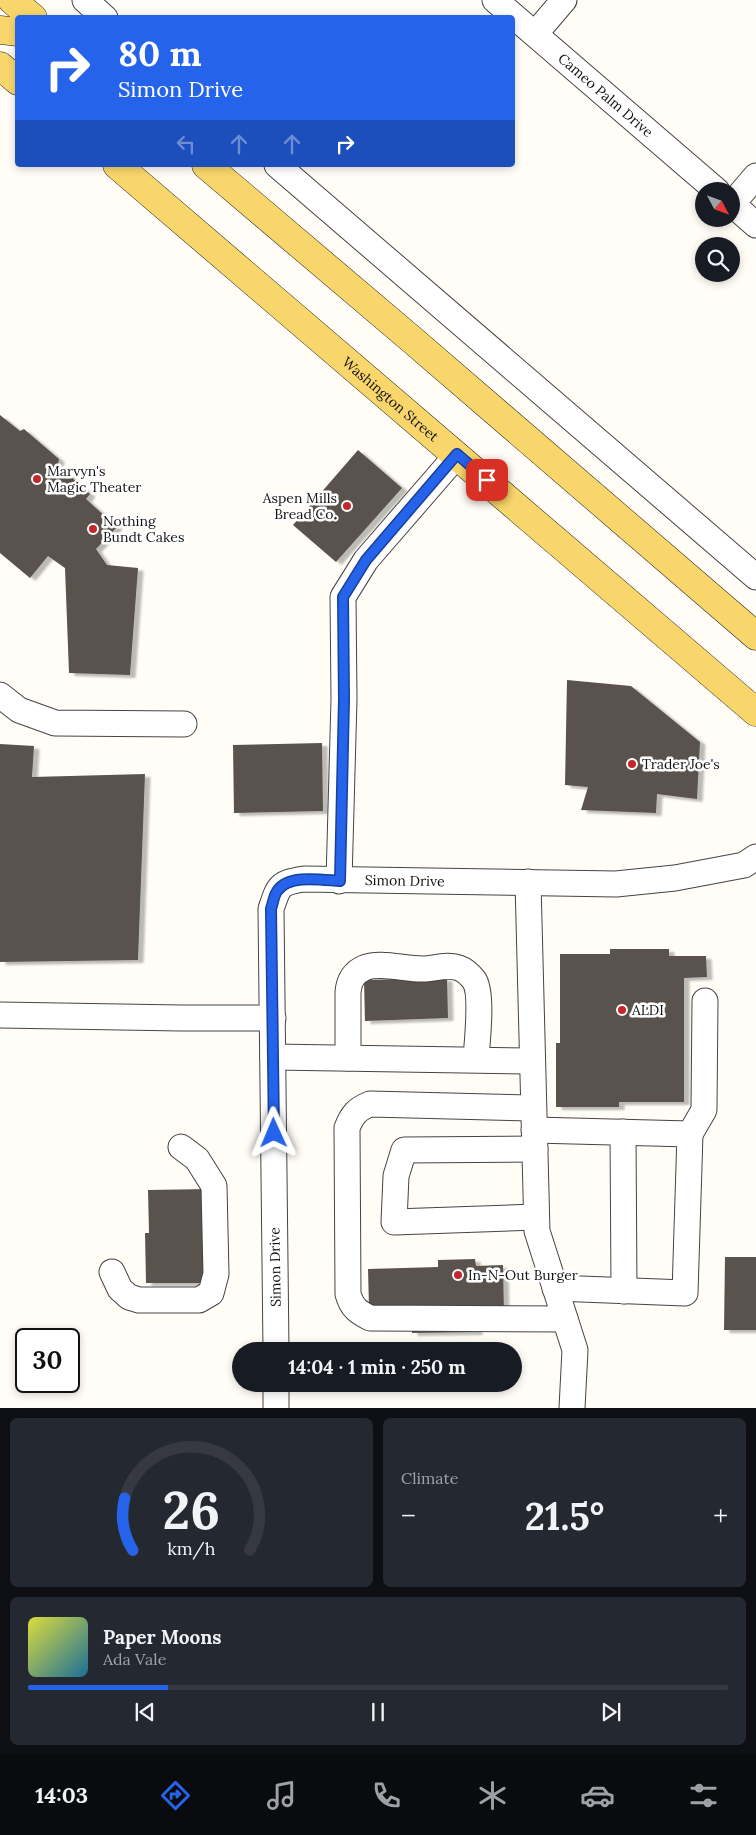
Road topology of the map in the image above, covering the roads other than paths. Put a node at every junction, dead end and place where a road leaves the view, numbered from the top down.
1 (12, 0) edge
2 (85, 0) edge
3 (495, 0) edge
4 (564, 0) edge
5 (30, 15) edge
6 (102, 15) edge
7 (513, 15) edge
8 (515, 17) edge
9 (0, 30) edge
10 (15, 32) edge
11 (535, 34) junction
12 (0, 66) edge
13 (15, 78) edge
14 (119, 167) edge
15 (208, 167) edge
16 (279, 167) edge
17 (756, 176) edge
18 (707, 182) edge
19 (740, 194) edge
20 (740, 212) edge
21 (756, 225) edge
22 (457, 454) junction
23 (756, 576) edge
24 (756, 636) edge
25 (0, 696) edge
26 (756, 712) edge
27 (184, 724) dead end
28 (756, 857) edge
29 (340, 881) junction
30 (528, 882) junction
31 (704, 1001) dead end
32 (0, 1014) edge
33 (272, 1018) junction
34 (273, 1056) junction
35 (348, 1058) junction
36 (476, 1060) junction
37 (532, 1061) junction
38 (534, 1129) junction
39 (623, 1132) junction
40 (690, 1134) junction
41 (181, 1147) dead end
42 (536, 1217) junction
43 (112, 1272) dead end
44 (555, 1288) junction
45 (624, 1290) junction
46 (565, 1319) junction
47 (276, 1342) edge
48 (276, 1392) edge
49 (276, 1408) edge
50 (572, 1408) edge

1 - 5 main road
2 - 6 street
3 - 7 street, Cameo Palm Drive
4 - 11 street
8 - 11 street, Cameo Palm Drive
9 - 10 main road
11 - 18 street, Cameo Palm Drive
12 - 13 main road
14 - 22 main road, Washington Street
15 - 24 main road
16 - 23 street
17 - 19 street
20 - 21 street
22 - 26 main road, Washington Street
22 - 29 street
25 - 27 street
28 - 30 street, Simon Drive
29 - 30 street, Simon Drive
29 - 33 street, Simon Drive
30 - 37 street
31 - 40 street
32 - 33 street
33 - 34 street, Simon Drive
34 - 35 street
34 - 47 street, Simon Drive
35 - 36 street
35 - 36 street
36 - 37 street
37 - 38 street
38 - 39 street
38 - 42 street
38 - 42 street
38 - 46 street
39 - 40 street
39 - 45 street
40 - 45 street
41 - 43 street
42 - 44 street
44 - 45 street
44 - 46 street
46 - 50 street
48 - 49 street

